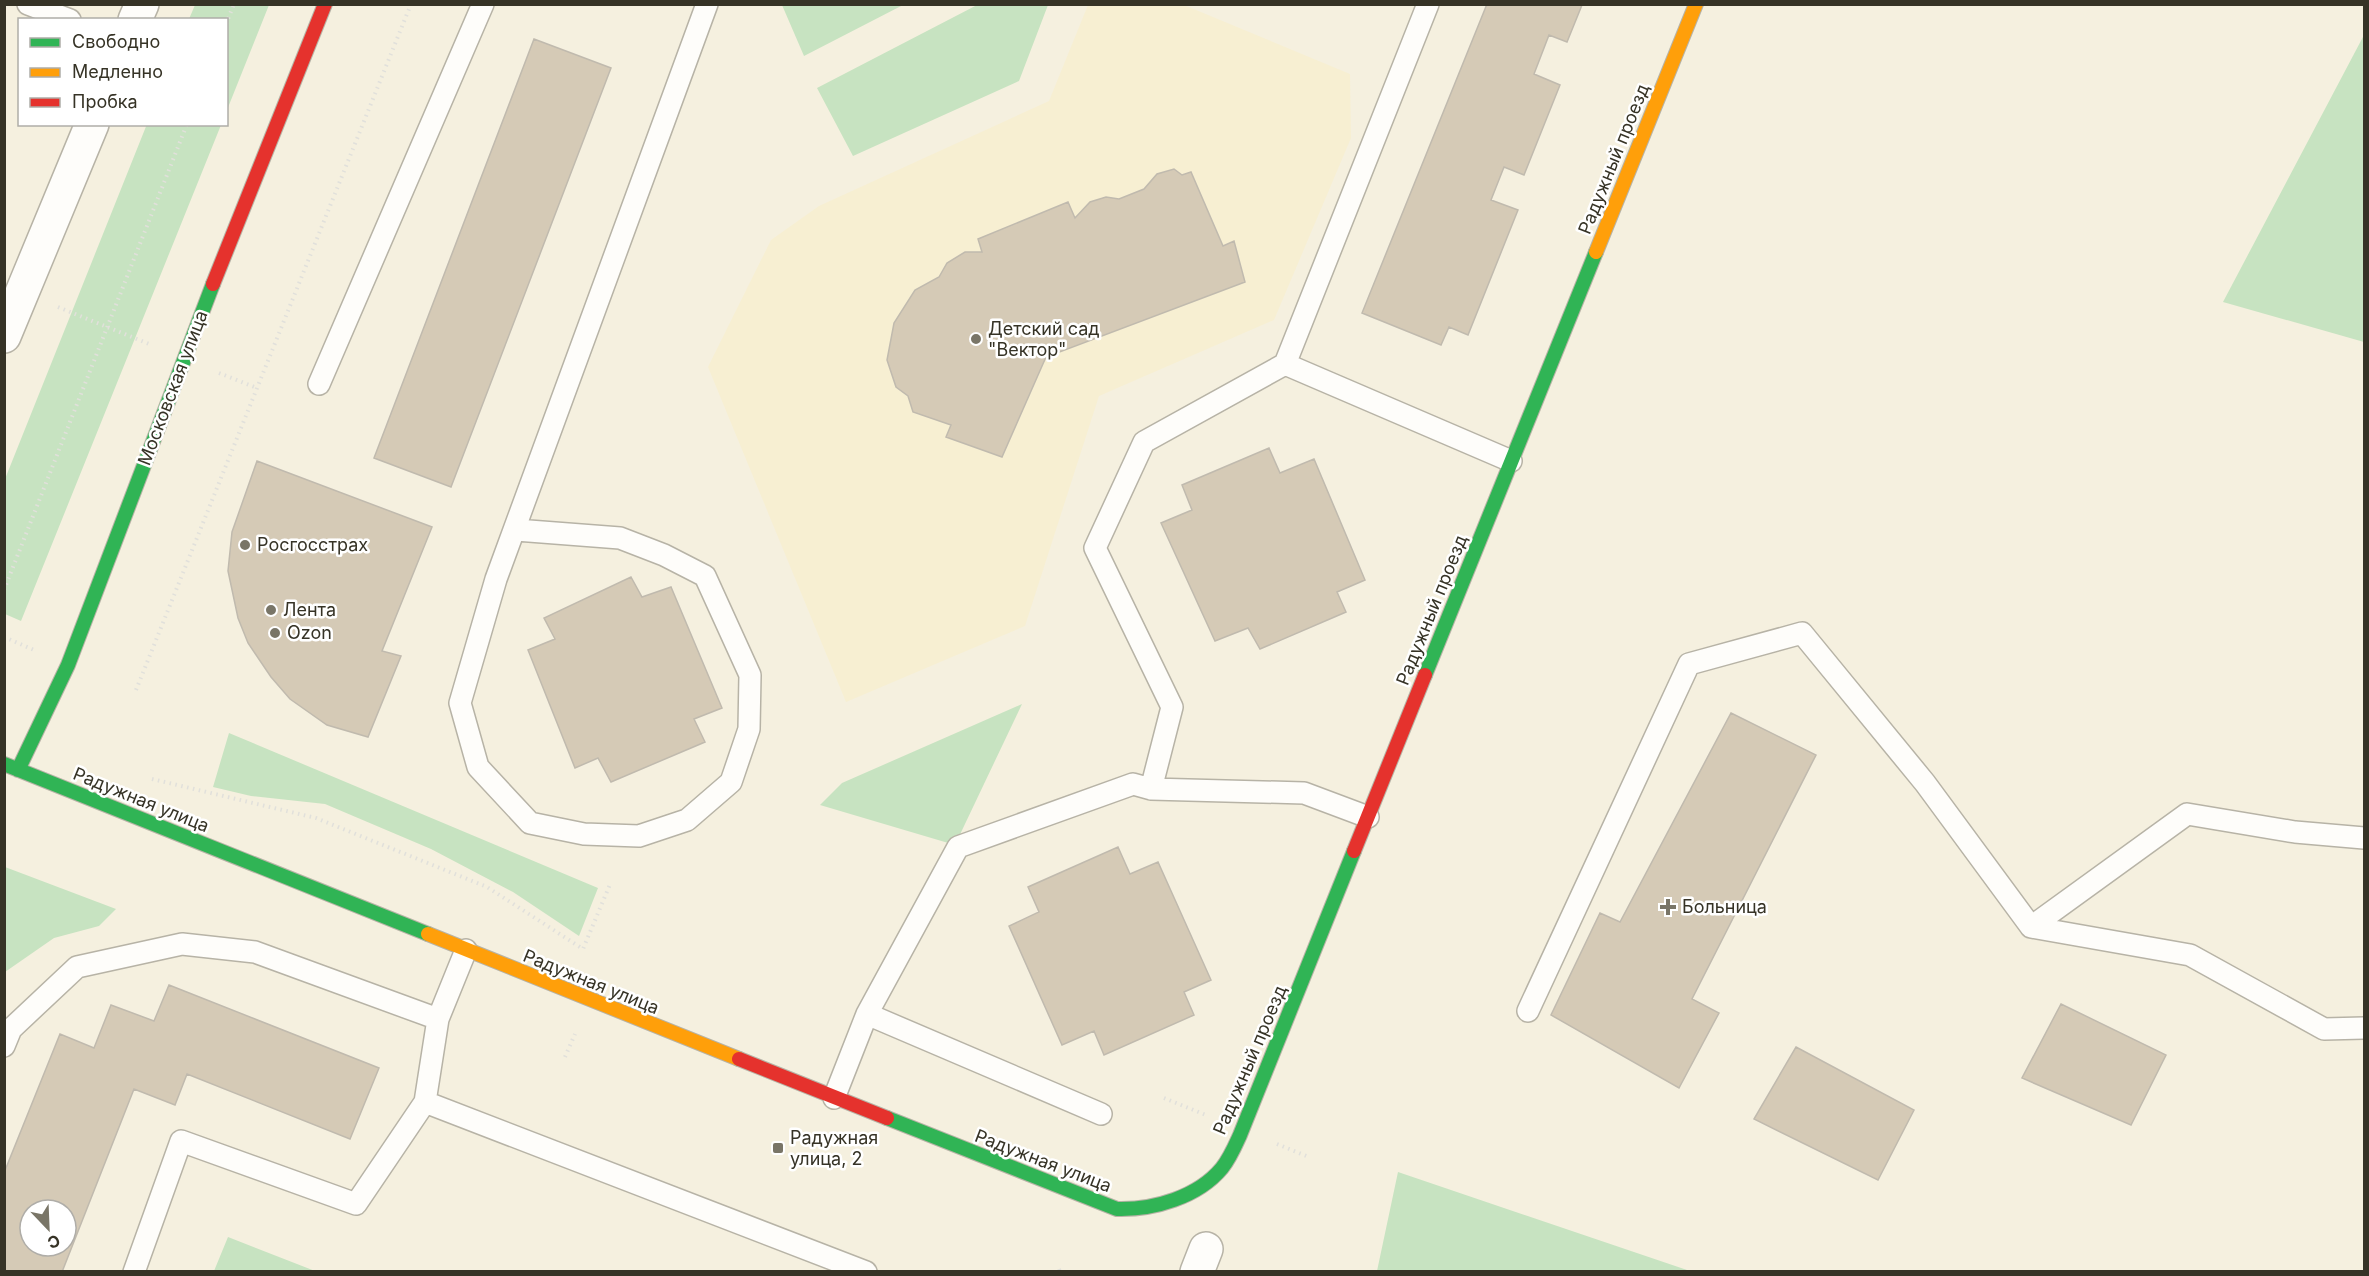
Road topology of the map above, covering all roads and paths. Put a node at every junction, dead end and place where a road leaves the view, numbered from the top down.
1 (28, 4) edge
2 (142, 4) edge
3 (234, 4) edge
4 (325, 4) edge
5 (411, 4) edge
6 (483, 4) edge
7 (707, 4) edge
8 (1428, 4) edge
9 (1696, 4) edge
10 (65, 18) edge
11 (136, 18) edge
12 (228, 19) edge
13 (91, 126) edge
14 (186, 126) edge
15 (22, 292) junction
16 (106, 327) junction
17 (4, 336) edge
18 (183, 358) junction
19 (1285, 364) junction
20 (319, 384) dead end
21 (257, 388) junction
22 (1511, 461) junction
23 (516, 530) junction
24 (4, 590) edge
25 (4, 637) edge
26 (39, 653) dead end
27 (136, 690) dead end
28 (11, 767) edge
29 (152, 779) dead end
30 (1151, 789) junction
31 (1368, 817) junction
32 (2364, 838) edge
33 (611, 882) dead end
34 (2031, 927) junction
35 (466, 950) junction
36 (1528, 1011) dead end
37 (867, 1014) junction
38 (438, 1019) junction
39 (2364, 1028) edge
40 (576, 1034) dead end
41 (4, 1046) edge
42 (565, 1057) dead end
43 (834, 1098) junction
44 (1164, 1098) dead end
45 (425, 1102) junction
46 (1101, 1114) dead end
47 (1207, 1116) dead end
48 (1276, 1144) dead end
49 (1309, 1157) dead end
50 (1169, 1201) joint
51 (134, 1272) edge
52 (866, 1272) edge

1 - 10 lane
2 - 11 street
3 - 12 path
4 - 18 street, Московская улица
5 - 21 path
6 - 20 lane
7 - 23 lane
8 - 19 lane
9 - 22 street, Радужный проезд
13 - 15 street
14 - 16 path
15 - 16 path
15 - 17 street
16 - 18 path
16 - 24 path
18 - 21 path
18 - 28 street, Московская улица
19 - 22 lane
19 - 30 lane
21 - 27 path
22 - 31 street, Радужный проезд
23 - 23 lane
25 - 26 path
28 - 35 street, Радужная улица
29 - 33 path
30 - 31 lane
30 - 37 lane
31 - 50 street, Радужный проезд
32 - 34 lane
34 - 36 lane
34 - 39 lane
35 - 38 lane
35 - 43 street, Радужная улица
37 - 43 lane
37 - 46 lane
38 - 41 lane
38 - 45 lane
40 - 42 path
43 - 50 street, Радужная улица
44 - 47 path
45 - 51 lane
45 - 52 lane
48 - 49 path

